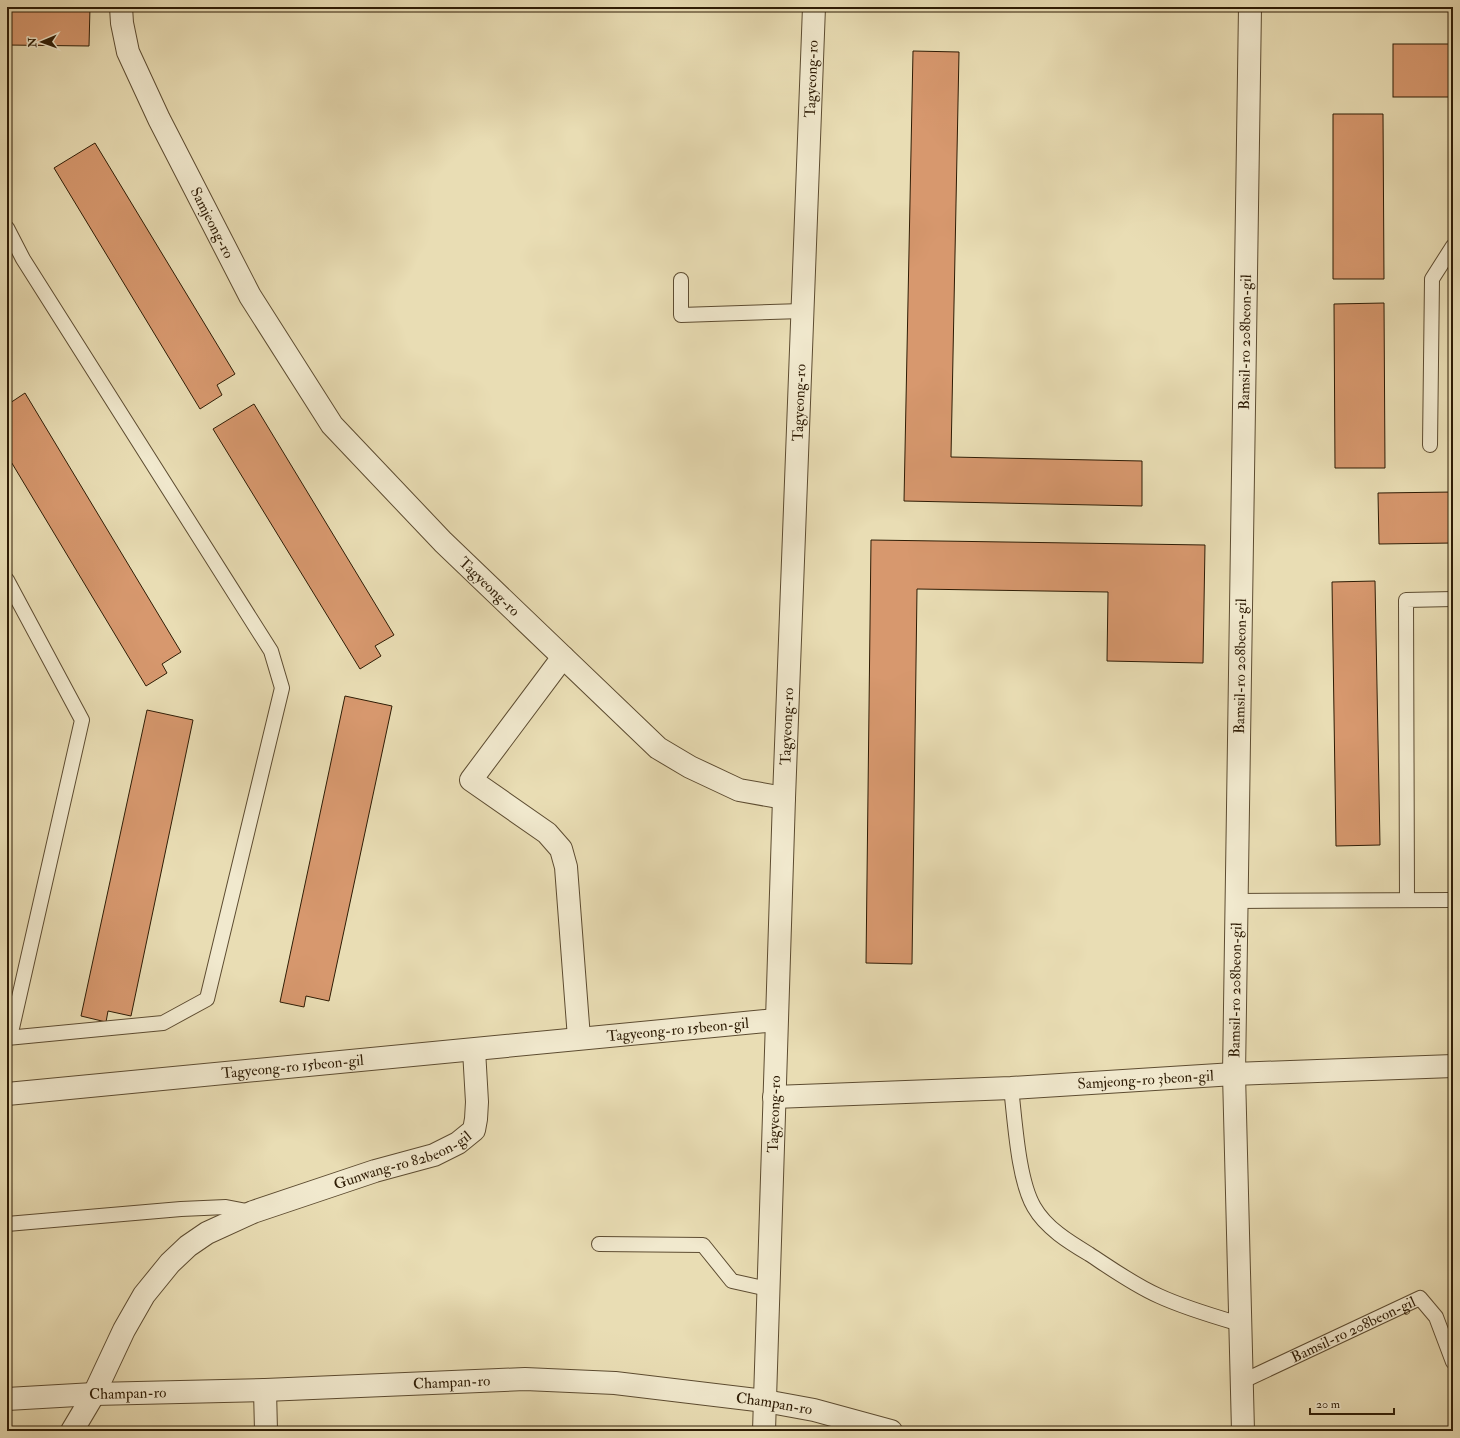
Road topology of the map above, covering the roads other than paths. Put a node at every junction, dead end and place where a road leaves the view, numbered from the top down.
1 (121, 7) edge
2 (814, 7) edge
3 (1250, 7) edge
4 (7, 228) edge
5 (1453, 246) edge
6 (681, 280) dead end
7 (802, 311) junction
8 (332, 425) joint
9 (1430, 445) dead end
10 (7, 580) edge
11 (1453, 599) edge
12 (563, 657) junction
13 (784, 798) junction
14 (1407, 900) junction
15 (1453, 900) edge
16 (1237, 901) junction
17 (776, 1020) junction
18 (9, 1038) edge
19 (579, 1038) junction
20 (474, 1050) junction
21 (1451, 1069) edge
22 (1234, 1074) junction
23 (1011, 1088) junction
24 (7, 1094) edge
25 (774, 1097) junction
26 (253, 1212) junction
27 (7, 1224) edge
28 (599, 1244) dead end
29 (768, 1289) junction
30 (1240, 1324) junction
31 (1453, 1362) edge
32 (1241, 1382) junction
33 (265, 1390) junction
34 (94, 1394) junction
35 (7, 1399) edge
36 (765, 1401) junction
37 (72, 1431) edge
38 (266, 1431) edge
39 (764, 1431) edge
40 (891, 1431) edge
41 (1242, 1431) edge

1 - 8 street, Samjeong-ro
2 - 7 street, Tagyeong-ro
3 - 16 street, Bamsil-ro 208beon-gil
4 - 18 lane
5 - 9 lane
6 - 7 lane
7 - 13 street, Tagyeong-ro
8 - 12 street, Tagyeong-ro
10 - 18 lane
11 - 14 lane
12 - 13 street, Tagyeong-ro
12 - 19 street
13 - 17 street, Tagyeong-ro
14 - 15 lane
14 - 16 lane
16 - 22 street, Bamsil-ro 208beon-gil
17 - 19 street, Tagyeong-ro 15beon-gil
17 - 25 street, Tagyeong-ro
19 - 20 street, Tagyeong-ro 15beon-gil
20 - 24 street, Tagyeong-ro 15beon-gil
20 - 26 street, Gunwang-ro 82beon-gil
21 - 22 street, Samjeong-ro 3beon-gil
22 - 23 street, Samjeong-ro 3beon-gil
22 - 30 street, Bamsil-ro 208beon-gil
23 - 25 street, Samjeong-ro 3beon-gil
23 - 30 lane
25 - 29 street, Tagyeong-ro
26 - 27 lane, Gunwang-ro 82beon-gil
26 - 34 street, Gunwang-ro 82beon-gil
28 - 29 lane
29 - 36 street, Tagyeong-ro
30 - 32 street, Bamsil-ro 208beon-gil
31 - 32 lane, Bamsil-ro 208beon-gil
32 - 41 street, Bamsil-ro 208beon-gil
33 - 34 street, Champan-ro
33 - 36 street, Champan-ro
33 - 38 street
34 - 35 street, Champan-ro
34 - 37 street, Gunwang-ro 82beon-gil
36 - 39 street, Tagyeong-ro
36 - 40 street, Champan-ro

